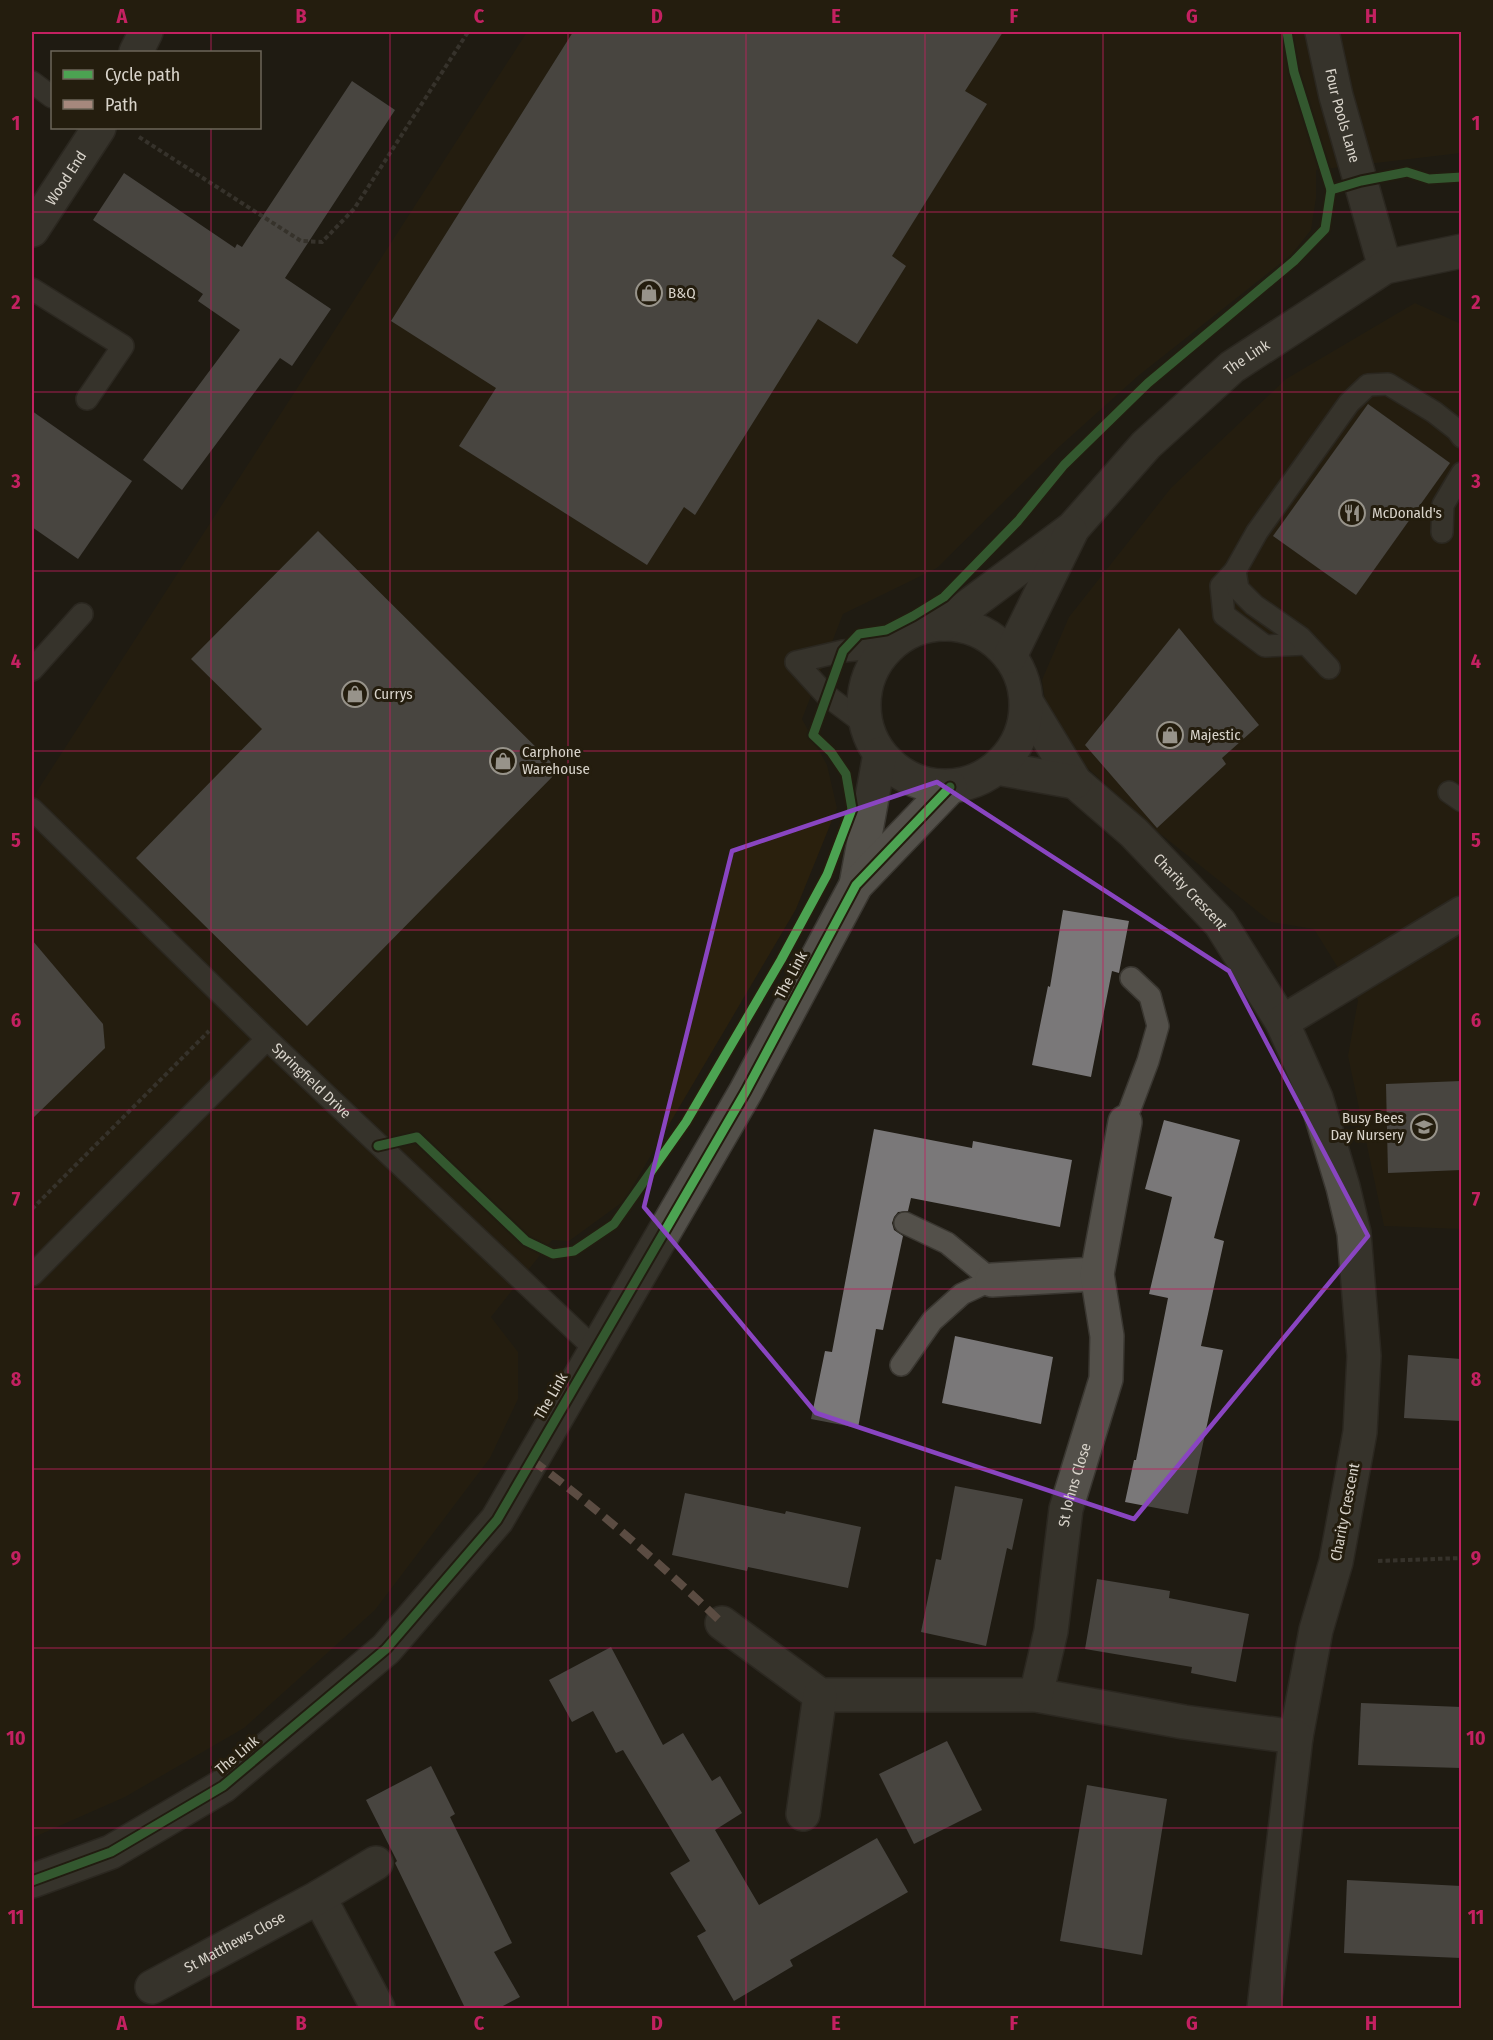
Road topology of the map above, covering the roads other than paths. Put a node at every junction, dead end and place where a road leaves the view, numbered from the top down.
1 (146, 32) edge
2 (1322, 32) edge
3 (136, 51) edge
4 (32, 82) edge
5 (51, 96) edge
6 (95, 129) edge
7 (32, 230) edge
8 (1461, 252) edge
9 (1385, 267) junction
10 (32, 289) edge
11 (87, 399) dead end
12 (1461, 437) edge
13 (1461, 473) edge
14 (1074, 528) junction
15 (1442, 532) dead end
16 (1235, 572) junction
17 (82, 614) dead end
18 (944, 624) junction
19 (1306, 644) junction
20 (887, 648) junction
21 (1010, 656) junction
22 (1329, 668) dead end
23 (32, 670) edge
24 (1027, 703) junction
25 (873, 739) junction
26 (997, 768) junction
27 (1076, 782) junction
28 (950, 787) junction
29 (32, 809) edge
30 (856, 885) junction
31 (1461, 913) edge
32 (1131, 978) dead end
33 (1282, 1022) junction
34 (267, 1039) junction
35 (1125, 1122) joint
36 (905, 1223) dead end
37 (1097, 1274) junction
38 (32, 1275) edge
39 (992, 1280) junction
40 (595, 1349) junction
41 (901, 1365) dead end
42 (722, 1623) dead end
43 (820, 1695) junction
44 (1036, 1695) junction
45 (1296, 1737) junction
46 (803, 1814) dead end
47 (376, 1863) dead end
48 (32, 1881) edge
49 (318, 1897) junction
50 (152, 1987) dead end
51 (378, 2008) edge
52 (1264, 2008) edge

1 - 3 street
2 - 9 street, Four Pools Lane
4 - 5 lane
6 - 7 street, Wood End
8 - 9 street, The Link
9 - 14 street, The Link
10 - 11 lane
12 - 16 lane
13 - 15 lane
14 - 18 street, The Link
14 - 21 street, The Link
16 - 19 lane
16 - 19 lane
17 - 23 lane
18 - 20 street, The Link
18 - 21 street, The Link
19 - 22 lane
20 - 25 street, The Link
20 - 25 lane
21 - 24 street, The Link
24 - 26 street, The Link
24 - 27 street, Charity Crescent
25 - 28 street, The Link
25 - 30 street, The Link
26 - 27 street
26 - 28 street, The Link
27 - 33 street, Charity Crescent
28 - 30 street, The Link
29 - 34 lane, Springfield Drive
30 - 40 street, The Link
31 - 33 street
32 - 35 lane
33 - 45 street, Charity Crescent
34 - 38 lane
34 - 40 lane, Springfield Drive
35 - 37 street, St Johns Close
36 - 39 lane
37 - 39 street
37 - 44 street, St Johns Close
39 - 41 lane
40 - 48 street, The Link
42 - 43 street
43 - 44 street
43 - 46 street
44 - 45 street
45 - 52 street, Charity Crescent
47 - 49 street, St Matthews Close
49 - 50 street, St Matthews Close
49 - 51 street

